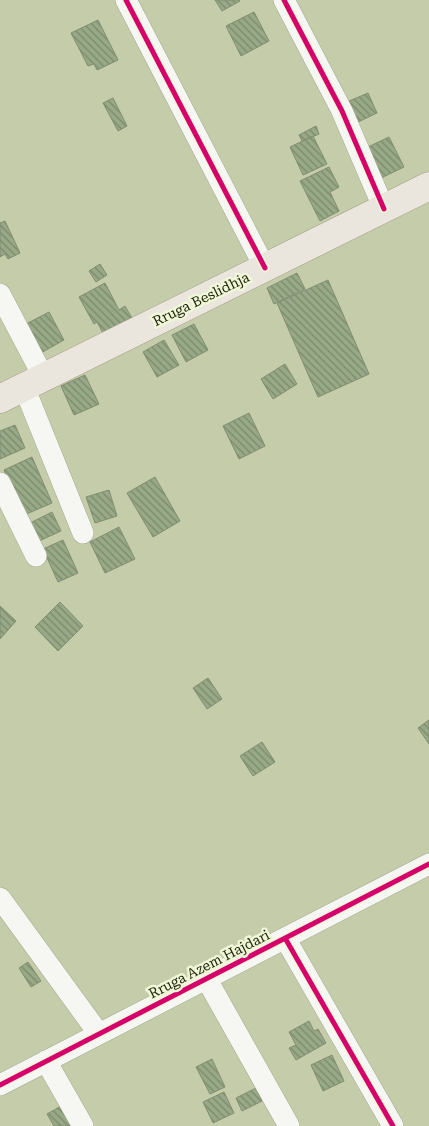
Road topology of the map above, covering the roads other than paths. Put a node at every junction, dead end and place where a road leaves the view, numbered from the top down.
1 (126, 0) edge
2 (284, 0) edge
3 (429, 186) edge
4 (384, 209) junction
5 (265, 268) junction
6 (0, 294) edge
7 (22, 388) edge
8 (0, 483) edge
9 (83, 533) dead end
10 (36, 556) dead end
11 (428, 866) edge
12 (0, 898) edge
13 (285, 938) junction
14 (206, 978) junction
15 (99, 1034) junction
16 (46, 1061) junction
17 (0, 1085) edge
18 (83, 1126) edge
19 (289, 1126) edge
20 (393, 1126) edge

1 - 5 street
2 - 4 street
3 - 4 main road, Rruga Beslidhja
4 - 5 main road, Rruga Beslidhja
5 - 7 main road, Rruga Beslidhja
6 - 7 street
7 - 9 street
8 - 10 street
11 - 13 street, Rruga Azem Hajdari
12 - 15 street
13 - 14 street, Rruga Azem Hajdari
13 - 20 street
14 - 15 street, Rruga Azem Hajdari
14 - 19 street
15 - 16 street, Rruga Azem Hajdari
16 - 17 street, Rruga Azem Hajdari
16 - 18 street

